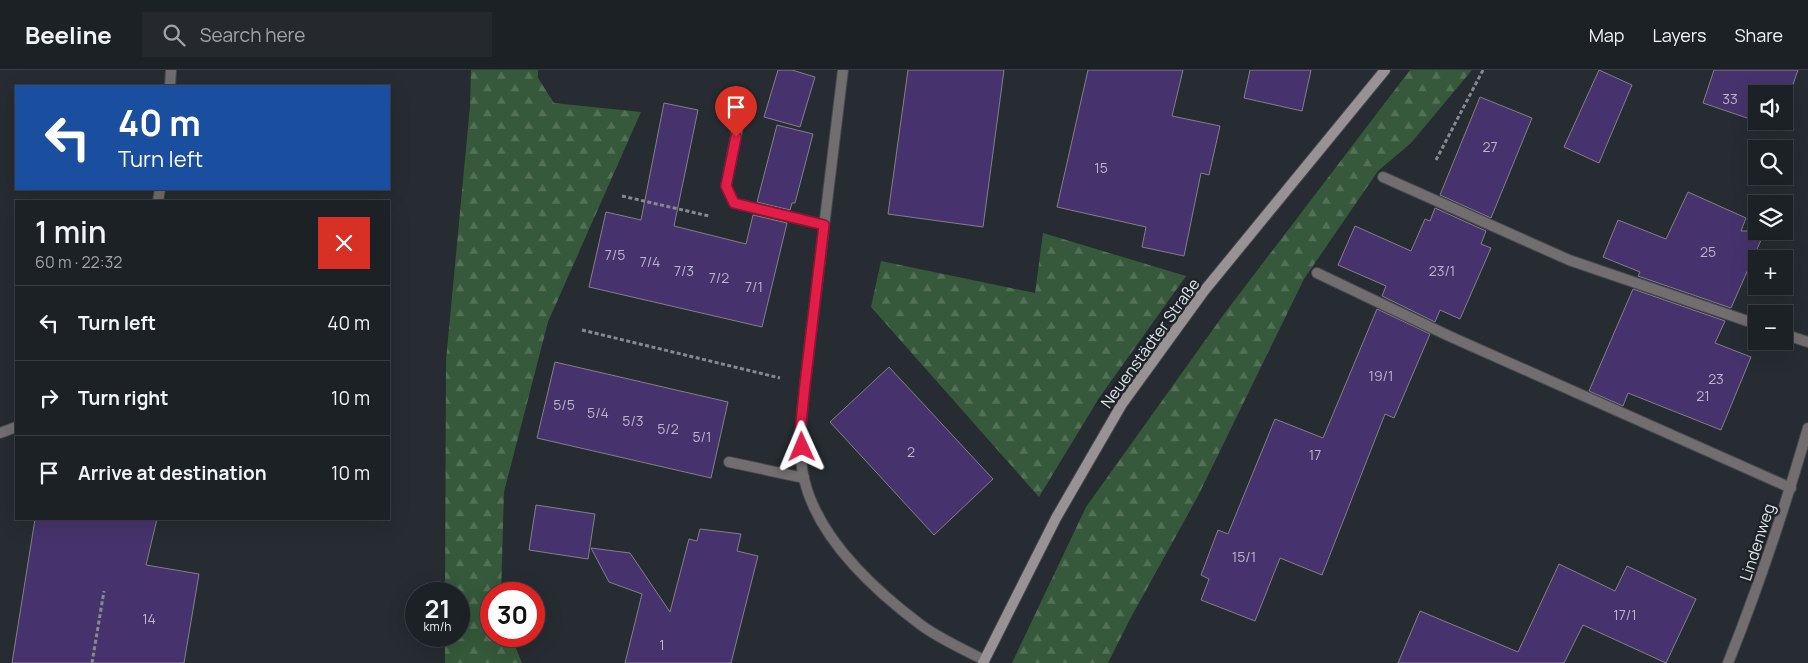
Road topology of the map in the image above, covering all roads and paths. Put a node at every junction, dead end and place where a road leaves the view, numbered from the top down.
1 (171, 70) edge
2 (843, 70) edge
3 (1386, 70) edge
4 (1483, 70) edge
5 (170, 85) edge
6 (739, 121) dead end
7 (1436, 160) dead end
8 (1383, 177) dead end
9 (824, 225) junction
10 (1317, 273) dead end
11 (1748, 321) edge
12 (582, 330) dead end
13 (1793, 337) edge
14 (1808, 342) edge
15 (805, 384) junction
16 (15, 427) edge
17 (1808, 428) edge
18 (0, 433) edge
19 (729, 462) dead end
20 (804, 478) junction
21 (1791, 488) junction
22 (104, 591) dead end
23 (983, 662) edge
24 (92, 663) edge
25 (1728, 663) edge

1 - 5 street
2 - 9 street
3 - 23 main road, Neuenstädter Straße
4 - 7 path
6 - 9 street
8 - 11 street
9 - 15 street
10 - 21 street
12 - 15 path
13 - 14 street
15 - 20 street
16 - 18 street
17 - 21 street, Lindenweg
19 - 20 street
20 - 23 street
21 - 25 street, Lindenweg
22 - 24 path

